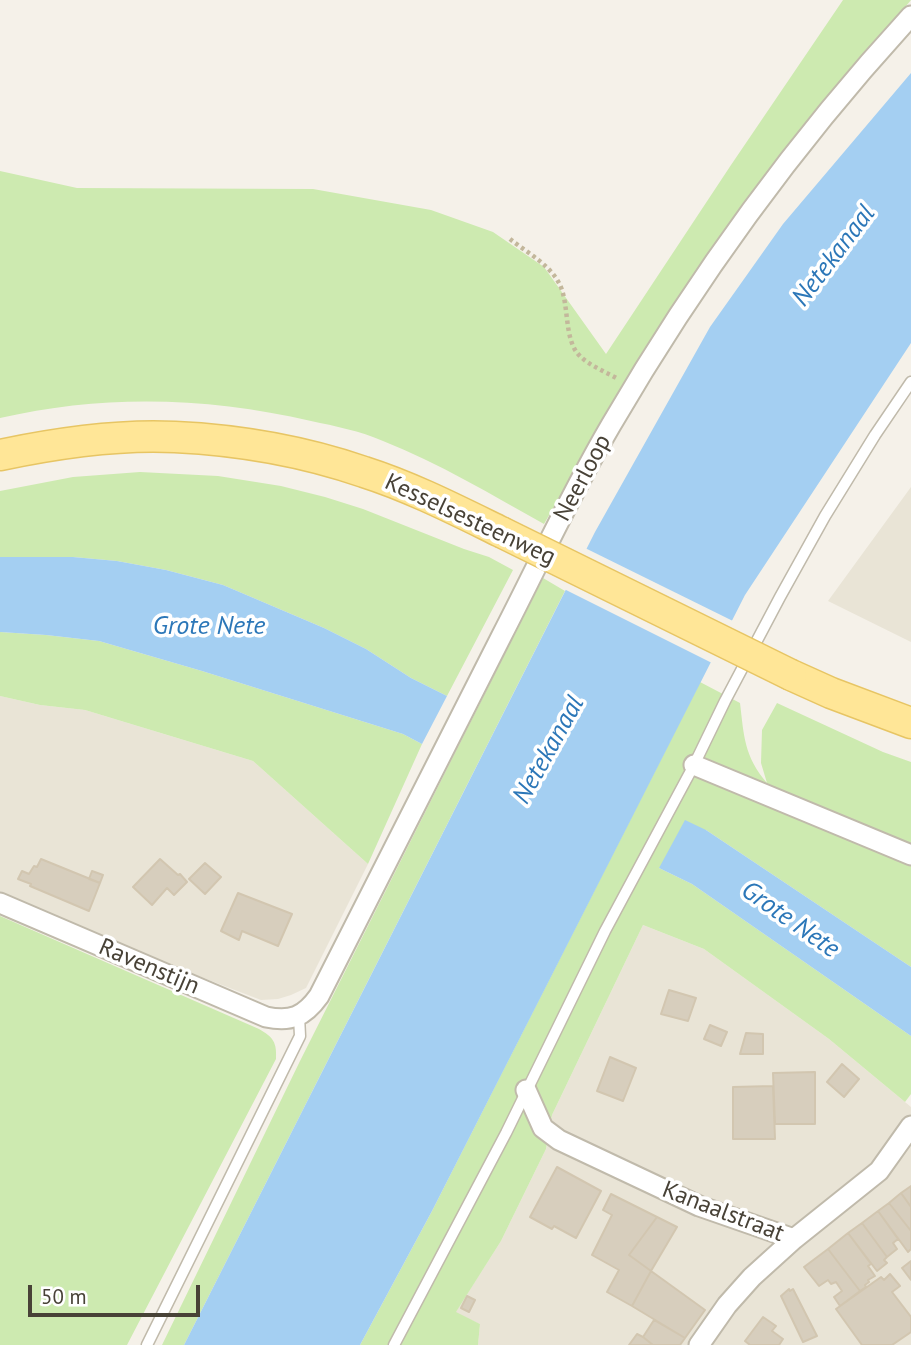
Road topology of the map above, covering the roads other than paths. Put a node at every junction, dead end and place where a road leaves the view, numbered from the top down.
1 (911, 16) edge
2 (911, 382) edge
3 (0, 455) edge
4 (911, 723) edge
5 (694, 765) junction
6 (911, 855) edge
7 (0, 904) edge
8 (299, 1016) junction
9 (526, 1090) junction
10 (911, 1126) edge
11 (793, 1239) junction
12 (147, 1345) edge
13 (394, 1345) edge
14 (699, 1345) edge

1 - 8 street, Neerloop
2 - 5 lane
3 - 4 main road, Kesselsesteenweg, bridge
5 - 6 street
5 - 9 lane
7 - 8 street, Ravenstijn
8 - 12 lane
9 - 11 street, Kanaalstraat
9 - 13 lane
10 - 11 street, Kanaalstraat
11 - 14 street

